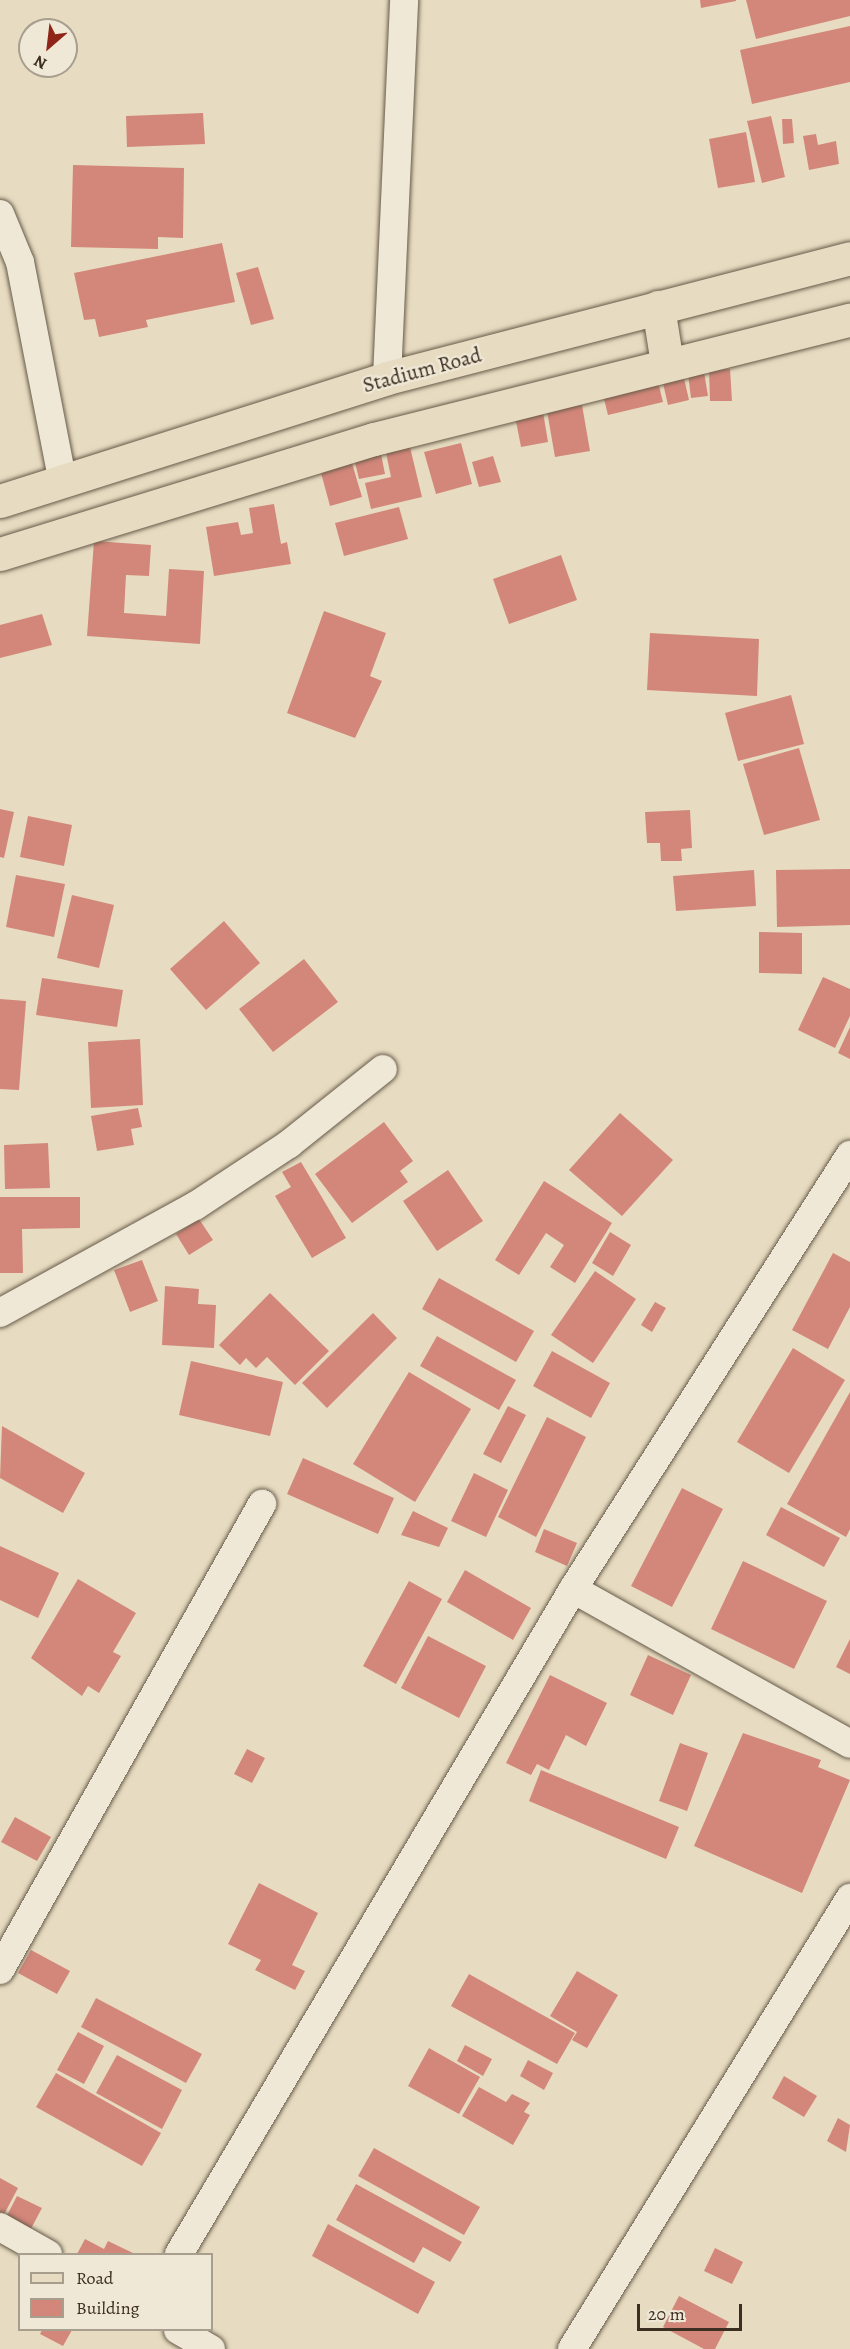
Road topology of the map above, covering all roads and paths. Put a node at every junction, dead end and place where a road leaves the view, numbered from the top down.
1 (404, 0) edge
2 (0, 214) edge
3 (850, 258) edge
4 (658, 307) junction
5 (850, 319) edge
6 (667, 363) junction
7 (387, 378) junction
8 (62, 479) junction
9 (0, 501) edge
10 (0, 554) edge
11 (383, 1069) dead end
12 (850, 1155) edge
13 (0, 1313) edge
14 (262, 1504) dead end
15 (573, 1589) junction
16 (850, 1744) edge
17 (850, 1898) edge
18 (0, 1970) edge
19 (0, 2227) edge
20 (46, 2253) edge
21 (180, 2253) edge
22 (180, 2331) edge
23 (211, 2349) edge
24 (572, 2349) edge

1 - 7 street
2 - 8 street
3 - 4 main road, Stadium Road
4 - 6 main road
4 - 7 main road, Stadium Road
5 - 6 main road
6 - 10 main road
7 - 8 main road, Stadium Road
8 - 9 main road, Stadium Road
11 - 13 street
12 - 15 street
14 - 18 street
15 - 16 street
15 - 21 street
17 - 24 street
19 - 20 street
22 - 23 street

